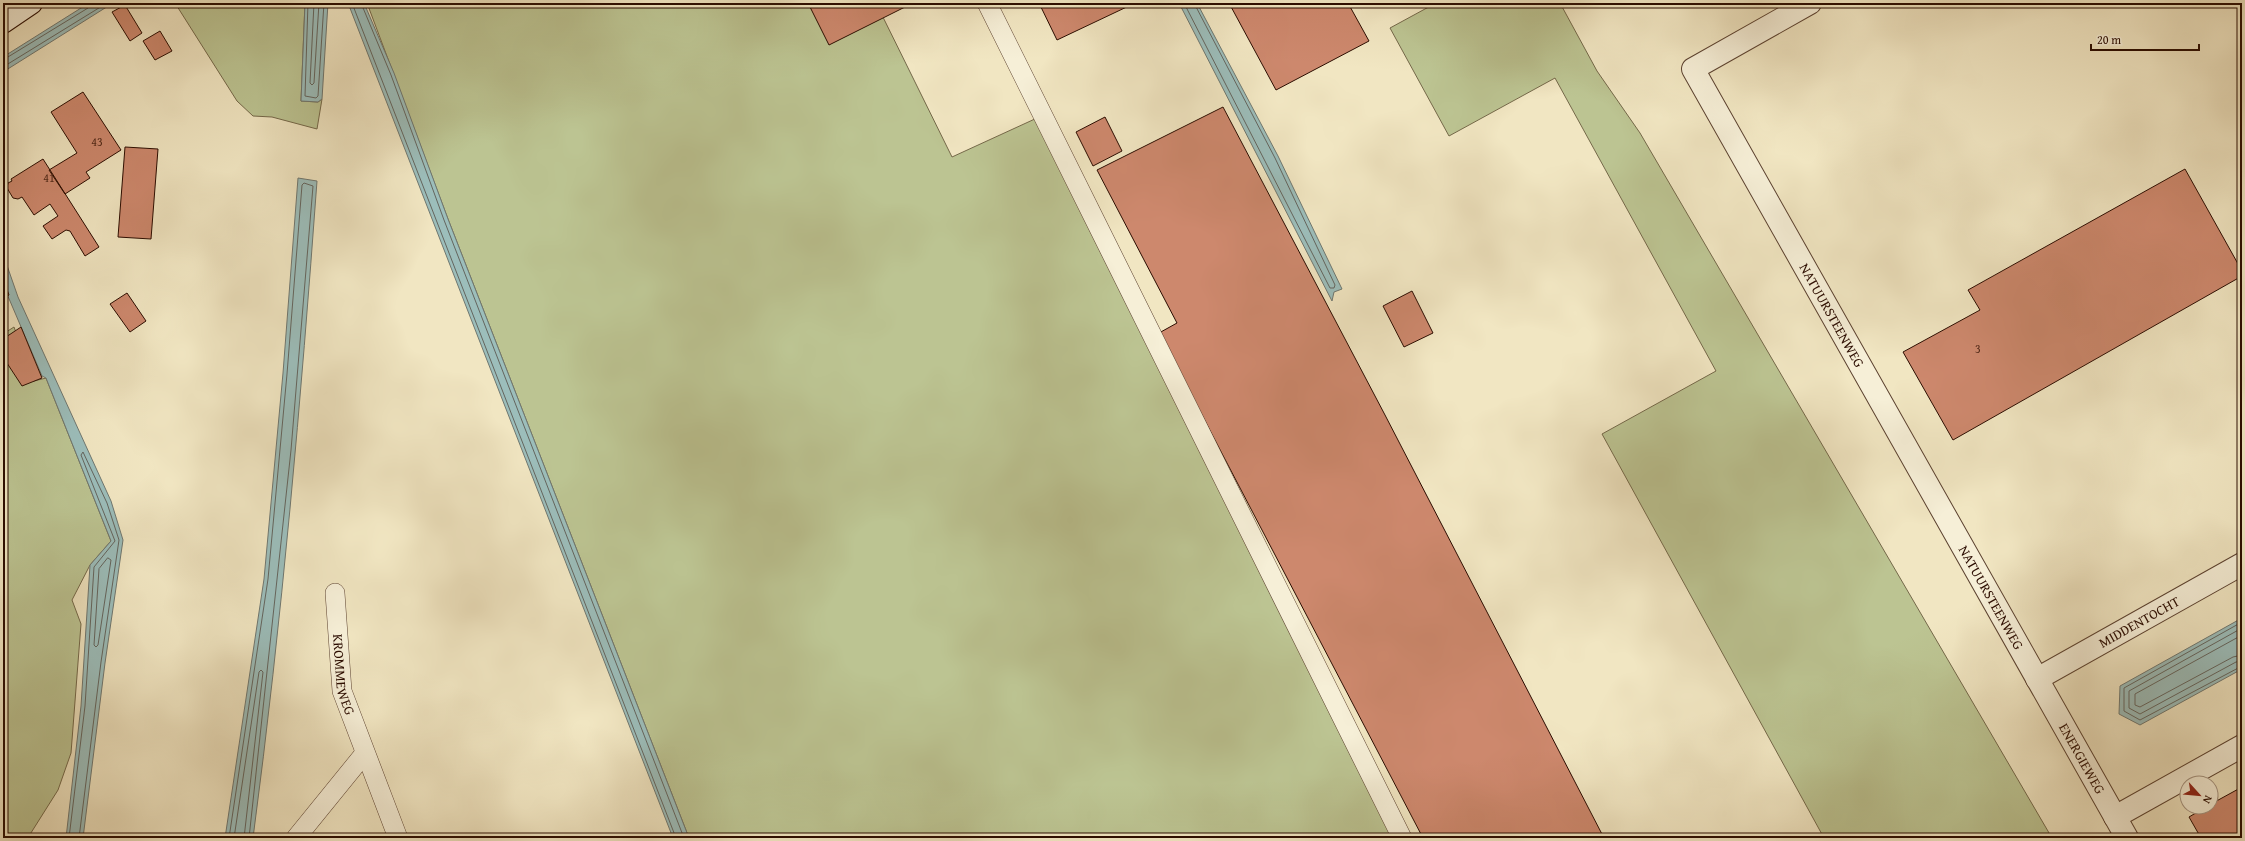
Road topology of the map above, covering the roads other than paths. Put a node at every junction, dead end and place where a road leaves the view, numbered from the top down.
1 (31, 3) edge
2 (987, 3) edge
3 (1810, 3) edge
4 (3, 22) edge
5 (2242, 564) edge
6 (335, 593) dead end
7 (2036, 679) junction
8 (2242, 746) edge
9 (365, 753) junction
10 (2115, 817) junction
11 (296, 838) edge
12 (398, 838) edge
13 (1402, 838) edge
14 (2127, 838) edge

1 - 4 street
2 - 13 lane
3 - 7 street, NATUURSTEENWEG
5 - 7 street, MIDDENTOCHT
6 - 9 lane, KROMMEWEG
7 - 10 street, ENERGIEWEG
8 - 10 street
9 - 11 lane
9 - 12 lane, KROMMEWEG
10 - 14 street, ENERGIEWEG

